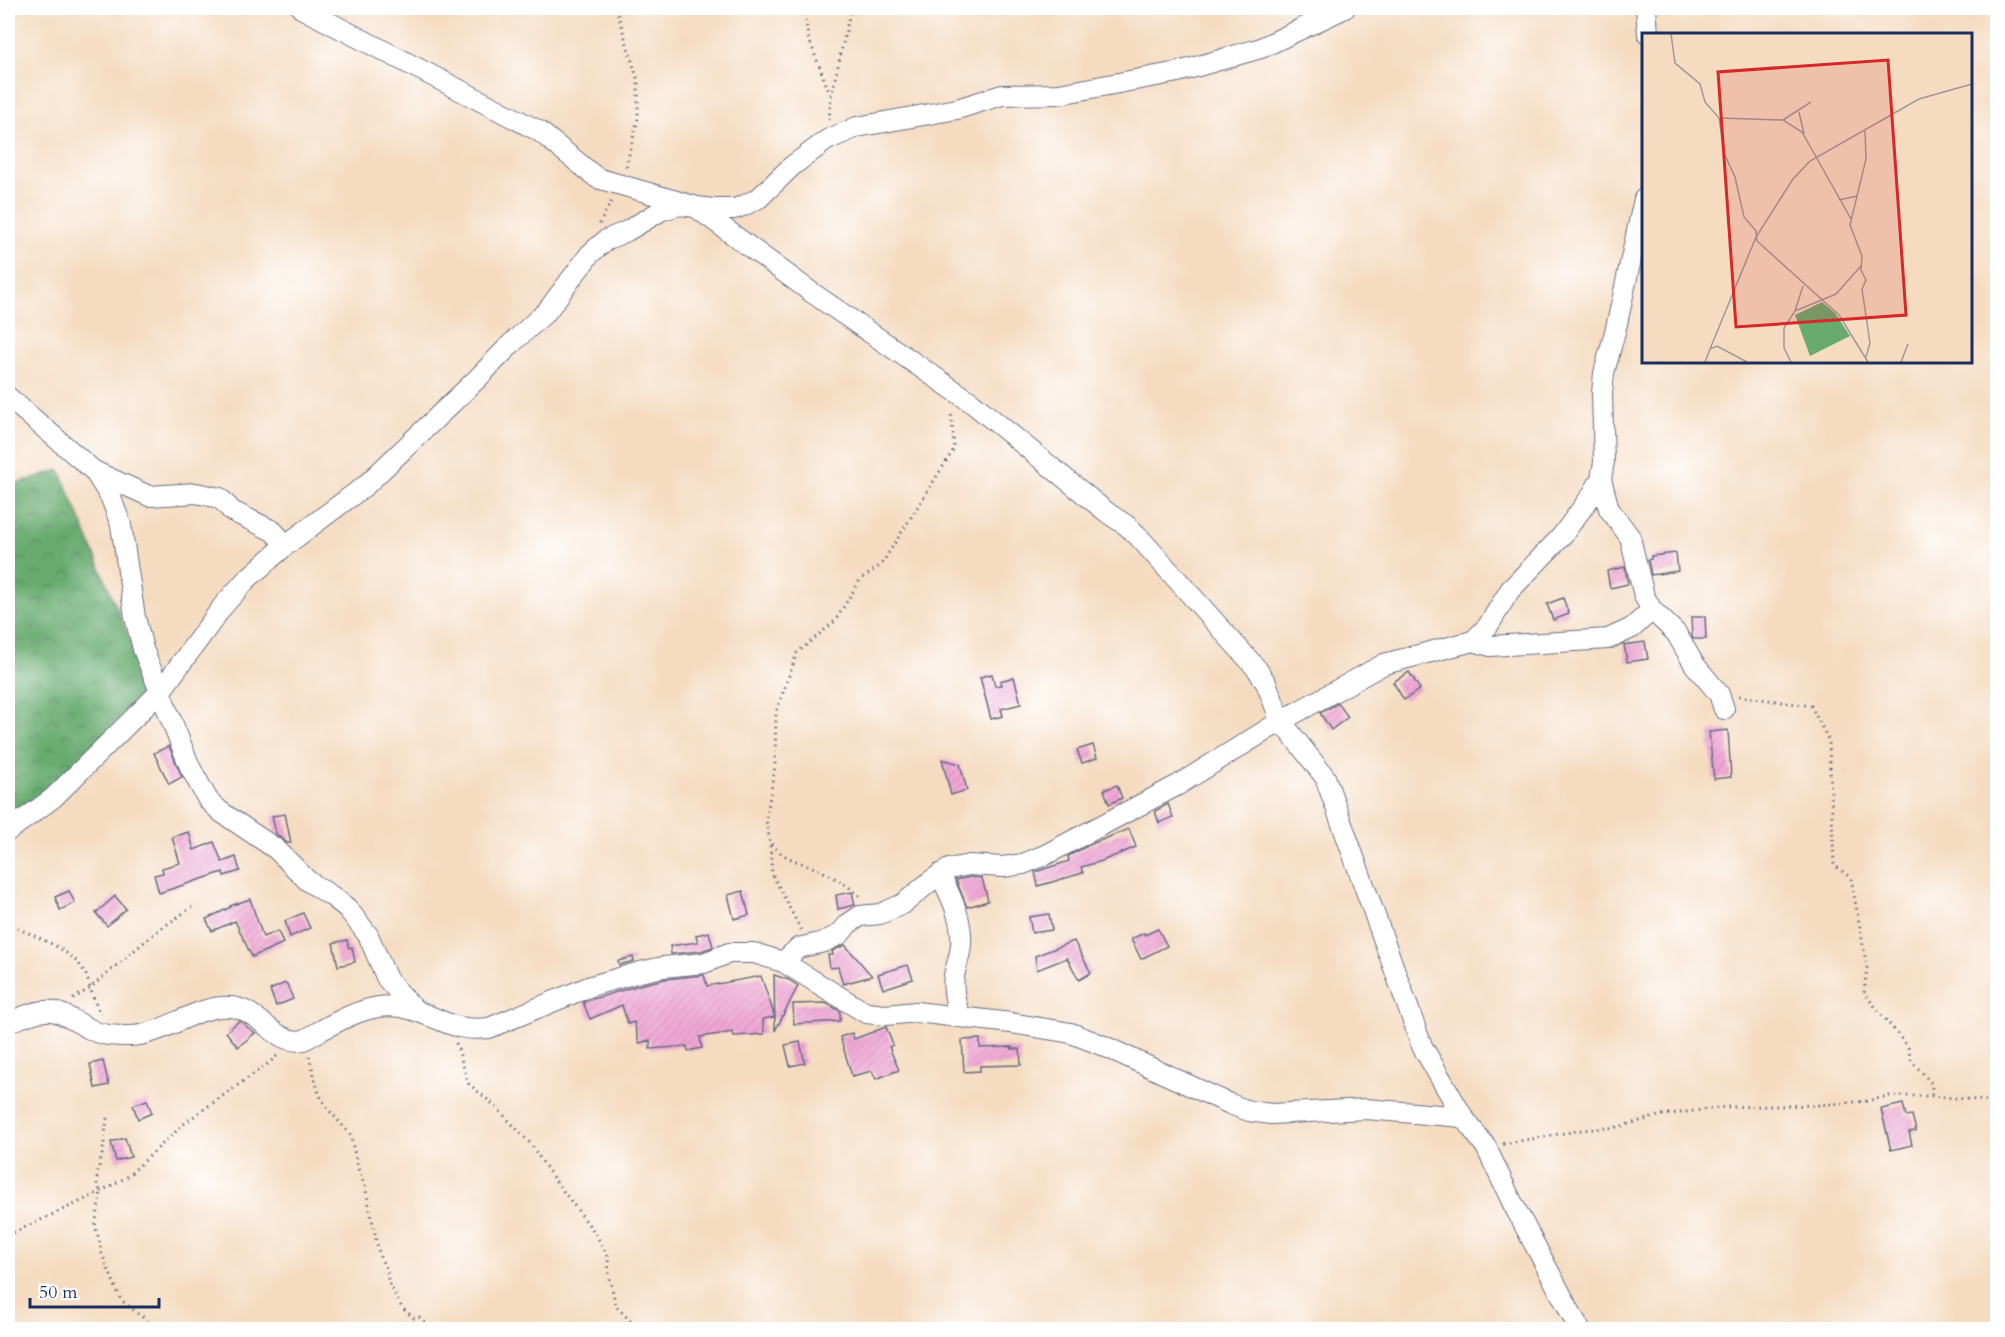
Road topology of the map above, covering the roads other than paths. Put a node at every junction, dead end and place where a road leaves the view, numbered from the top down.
1 (301, 8) edge
2 (1345, 8) edge
3 (1646, 8) edge
4 (1648, 33) edge
5 (694, 206) junction
6 (1642, 208) edge
7 (8, 397) edge
8 (94, 471) junction
9 (1601, 479) junction
10 (286, 545) junction
11 (1652, 610) junction
12 (1473, 641) junction
13 (160, 692) junction
14 (1722, 701) road end
15 (1281, 721) junction
16 (8, 831) edge
17 (940, 874) junction
18 (783, 962) junction
19 (415, 1010) junction
20 (960, 1017) junction
21 (8, 1022) edge
22 (1463, 1117) junction
23 (1580, 1329) edge

1 - 5 street
2 - 5 street
3 - 4 street
5 - 10 street
5 - 15 street
6 - 9 street
7 - 8 street
8 - 10 street
8 - 13 street
9 - 11 street
9 - 12 street
10 - 13 street
11 - 12 street
11 - 14 street
12 - 15 street
13 - 16 street
13 - 19 street
15 - 17 street
15 - 22 street
17 - 18 street
17 - 20 street
18 - 19 street
18 - 20 street
19 - 21 street
20 - 22 street
22 - 23 street

